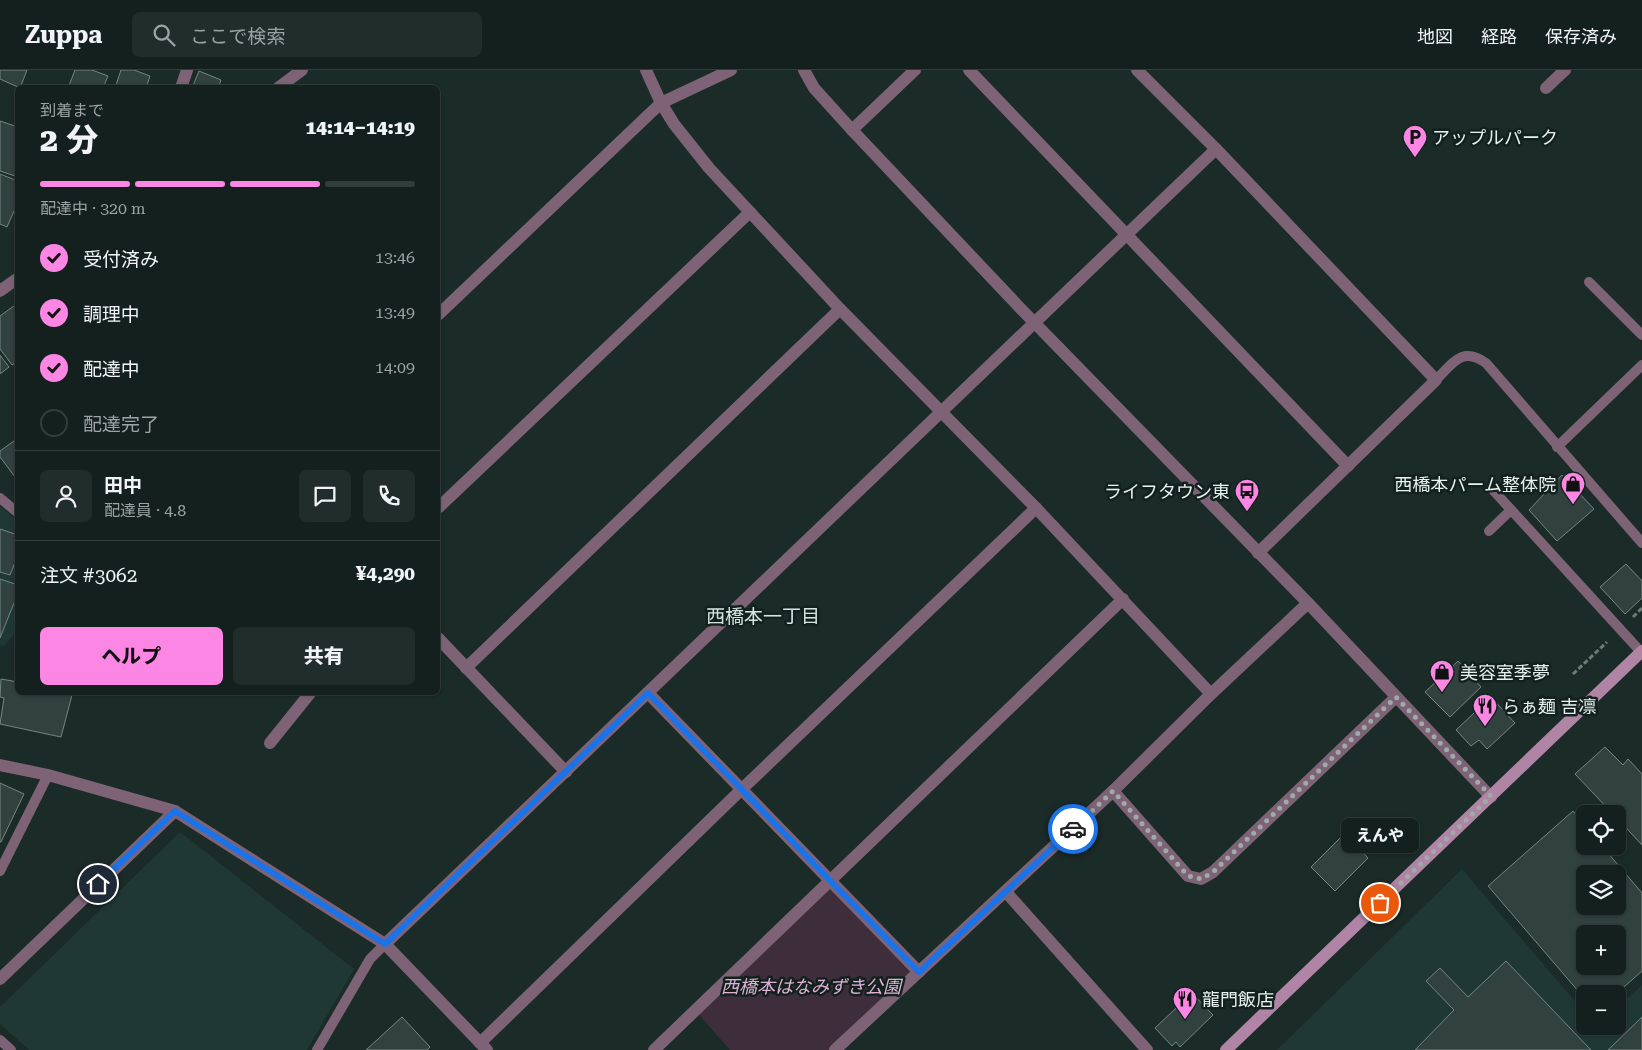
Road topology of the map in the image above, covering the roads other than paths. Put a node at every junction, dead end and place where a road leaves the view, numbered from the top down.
1 (187, 70) edge
2 (302, 70) edge
3 (646, 70) edge
4 (732, 70) edge
5 (804, 70) edge
6 (915, 70) edge
7 (969, 70) edge
8 (1137, 70) edge
9 (1565, 70) edge
10 (182, 85) edge
11 (282, 85) edge
12 (1546, 88) dead end
13 (661, 103) junction
14 (852, 130) junction
15 (1216, 149) junction
16 (750, 212) junction
17 (1126, 233) junction
18 (15, 280) edge
19 (1589, 282) dead end
20 (0, 291) edge
21 (840, 309) junction
22 (440, 313) edge
23 (1034, 321) junction
24 (1642, 335) edge
25 (1642, 365) edge
26 (1436, 380) junction
27 (940, 411) junction
28 (1557, 447) junction
29 (1348, 466) junction
30 (1493, 490) dead end
31 (0, 498) edge
32 (440, 506) edge
33 (1036, 508) junction
34 (1511, 510) junction
35 (15, 511) edge
36 (1489, 531) dead end
37 (1642, 543) edge
38 (1258, 553) junction
39 (1123, 599) junction
40 (1308, 603) junction
41 (440, 640) edge
42 (1641, 652) edge
43 (466, 668) junction
44 (648, 693) junction
45 (1212, 694) junction
46 (309, 695) edge
47 (1396, 697) junction
48 (270, 743) dead end
49 (0, 765) edge
50 (566, 772) junction
51 (48, 775) junction
52 (742, 788) junction
53 (1113, 791) junction
54 (1491, 796) junction
55 (175, 811) junction
56 (0, 871) edge
57 (830, 881) junction
58 (1006, 892) junction
59 (385, 944) junction
60 (919, 972) junction
61 (2, 975) edge
62 (0, 1040) edge
63 (483, 1046) edge
64 (841, 1048) edge
65 (11, 1050) edge
66 (318, 1050) edge
67 (654, 1050) edge
68 (1147, 1050) edge
69 (1226, 1050) edge

1 - 10 street
2 - 11 street
3 - 13 street
4 - 13 street
5 - 14 street
6 - 14 street
7 - 17 street
8 - 15 street
9 - 12 street
13 - 16 street
13 - 22 street
14 - 23 street
15 - 17 street
15 - 26 street
16 - 21 street
16 - 32 street
17 - 23 street
17 - 29 street
18 - 20 street
19 - 24 lane
21 - 27 street
21 - 43 street
23 - 27 street
23 - 38 street
25 - 28 lane
26 - 28 lane
26 - 29 street
27 - 33 street
27 - 44 street
28 - 37 lane
29 - 38 street
30 - 34 lane
31 - 35 lane
33 - 39 street
33 - 52 street
34 - 36 lane
34 - 42 lane
38 - 40 street
39 - 45 street
39 - 57 street
40 - 45 street
40 - 47 street
41 - 43 street
42 - 54 street
43 - 50 street
44 - 50 street
44 - 52 street
45 - 53 street
46 - 48 street
47 - 53 street
47 - 54 street
49 - 51 street
50 - 59 street
51 - 55 street
51 - 56 lane
52 - 57 street
52 - 63 street
53 - 58 street
54 - 69 street
55 - 59 street
55 - 61 street
57 - 60 street
57 - 67 street
58 - 60 street
58 - 68 street
59 - 63 street
59 - 66 lane
60 - 64 street
62 - 65 lane

